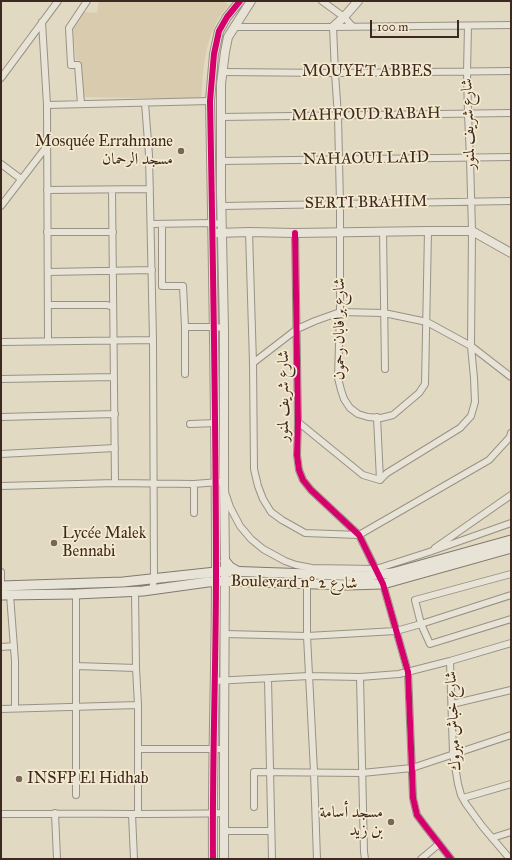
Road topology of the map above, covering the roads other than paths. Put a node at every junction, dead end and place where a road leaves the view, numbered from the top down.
1 (58, 1) edge
2 (88, 1) edge
3 (240, 1) edge
4 (322, 1) edge
5 (358, 1) edge
6 (248, 2) edge
7 (344, 17) junction
8 (42, 22) junction
9 (511, 25) edge
10 (352, 26) junction
11 (468, 26) junction
12 (234, 27) junction
13 (333, 27) junction
14 (511, 71) edge
15 (222, 72) junction
16 (467, 72) junction
17 (335, 73) junction
18 (1, 78) edge
19 (210, 102) junction
20 (145, 103) junction
21 (81, 104) junction
22 (47, 105) junction
23 (511, 113) edge
24 (468, 114) junction
25 (338, 116) junction
26 (221, 117) junction
27 (47, 146) junction
28 (511, 157) edge
29 (470, 158) junction
30 (339, 160) junction
31 (221, 161) junction
32 (1, 164) edge
33 (22, 179) junction
34 (150, 189) junction
35 (47, 190) junction
36 (112, 190) junction
37 (511, 201) edge
38 (471, 202) junction
39 (340, 204) junction
40 (1, 206) edge
41 (222, 206) junction
42 (151, 224) junction
43 (162, 224) junction
44 (212, 224) junction
45 (222, 229) junction
46 (340, 231) junction
47 (383, 231) junction
48 (428, 231) junction
49 (472, 231) junction
50 (47, 232) junction
51 (113, 232) junction
52 (249, 232) junction
53 (212, 233) junction
54 (295, 233) junction
55 (511, 253) edge
56 (152, 270) junction
57 (113, 271) junction
58 (48, 272) junction
59 (48, 305) junction
60 (113, 307) junction
61 (340, 312) junction
62 (384, 313) junction
63 (427, 322) junction
64 (185, 327) junction
65 (214, 327) junction
66 (224, 328) junction
67 (296, 329) junction
68 (153, 340) junction
69 (48, 341) junction
70 (114, 341) junction
71 (1, 342) edge
72 (471, 346) junction
73 (253, 363) junction
74 (384, 369) dead end
75 (185, 374) dead end
76 (114, 377) junction
77 (511, 377) edge
78 (1, 379) edge
79 (115, 414) junction
80 (1, 417) edge
81 (377, 418) junction
82 (298, 422) junction
83 (216, 423) junction
84 (190, 424) dead end
85 (511, 432) edge
86 (115, 448) junction
87 (1, 454) edge
88 (380, 480) junction
89 (115, 484) junction
90 (154, 484) junction
91 (194, 484) junction
92 (221, 484) junction
93 (1, 486) edge
94 (511, 495) edge
95 (194, 513) dead end
96 (511, 523) edge
97 (359, 535) junction
98 (511, 540) edge
99 (511, 548) edge
100 (429, 552) junction
101 (226, 561) junction
102 (237, 571) junction
103 (1, 572) edge
104 (377, 572) junction
105 (511, 574) edge
106 (221, 577) junction
107 (154, 579) junction
108 (307, 584) junction
109 (383, 584) junction
110 (1, 586) edge
111 (152, 590) junction
112 (136, 592) junction
113 (76, 594) junction
114 (4, 595) edge
115 (511, 595) edge
116 (511, 619) edge
117 (421, 624) junction
118 (396, 631) junction
119 (225, 634) junction
120 (308, 636) junction
121 (511, 643) edge
122 (14, 646) junction
123 (1, 647) edge
124 (450, 661) junction
125 (76, 666) junction
126 (136, 668) junction
127 (408, 672) junction
128 (309, 676) junction
129 (360, 676) junction
130 (268, 679) junction
131 (214, 681) junction
132 (224, 681) junction
133 (511, 690) edge
134 (452, 704) junction
135 (138, 705) junction
136 (76, 707) junction
137 (15, 708) junction
138 (1, 709) edge
139 (511, 735) edge
140 (138, 749) junction
141 (214, 749) junction
142 (224, 749) junction
143 (453, 754) junction
144 (412, 768) junction
145 (270, 772) junction
146 (314, 772) junction
147 (362, 773) junction
148 (511, 784) edge
149 (76, 795) dead end
150 (463, 798) junction
151 (254, 807) dead end
152 (55, 813) junction
153 (212, 813) junction
154 (224, 813) junction
155 (1, 814) edge
156 (135, 814) junction
157 (224, 831) junction
158 (272, 831) junction
159 (511, 832) edge
160 (492, 838) junction
161 (439, 844) junction
162 (57, 859) edge
163 (134, 859) edge
164 (213, 859) edge
165 (224, 859) edge
166 (272, 859) edge
167 (316, 859) edge
168 (365, 859) edge
169 (421, 859) edge
170 (451, 859) edge
171 (510, 859) edge

1 - 8 street
2 - 21 street
3 - 19 street
4 - 7 street
5 - 7 street
6 - 12 street
7 - 10 street
7 - 13 street
8 - 18 street
8 - 22 street
9 - 11 street
10 - 11 street
10 - 13 street
11 - 16 street, شارع شريف لمنور
12 - 13 street
12 - 15 street
13 - 17 street, شارع برافابان رحمون
14 - 16 street, MOUYET ABBES
15 - 17 street, MOUYET ABBES
15 - 26 street
16 - 17 street, MOUYET ABBES
16 - 24 street, شارع شريف لمنور
17 - 25 street, شارع برافابان رحمون
19 - 20 street
19 - 44 street
20 - 21 street
20 - 34 street
21 - 22 street
22 - 27 street
23 - 24 street, MAHFOUD RABAH
24 - 25 street, MAHFOUD RABAH
24 - 29 street, شارع شريف لمنور
25 - 26 street, MAHFOUD RABAH
25 - 30 street, شارع برافابان رحمون
26 - 31 street
27 - 33 street
27 - 35 street
28 - 29 street, NAHAOUI LAID
29 - 30 street, NAHAOUI LAID
29 - 38 street, شارع شريف لمنور
30 - 31 street, NAHAOUI LAID
30 - 39 street, شارع برافابان رحمون
31 - 41 street
32 - 33 street
33 - 40 street
34 - 36 street
34 - 42 street
35 - 36 street
35 - 50 street
36 - 51 street
37 - 38 street, SERTI BRAHIM
38 - 39 street, SERTI BRAHIM
38 - 49 street, شارع شريف لمنور
39 - 41 street, SERTI BRAHIM
39 - 46 street, شارع برافابان رحمون
41 - 45 street
42 - 43 street
42 - 56 street
43 - 44 street
43 - 64 street
44 - 45 street
44 - 53 street
45 - 52 street
45 - 53 street
45 - 66 street
46 - 47 street
46 - 54 street
46 - 61 street, شارع برافابان رحمون
47 - 48 street
47 - 62 street
48 - 49 street
48 - 63 street, شارع برافابان رحمون
49 - 55 street
49 - 72 street, شارع شريف لمنور
50 - 51 street
50 - 58 street
51 - 57 street
52 - 54 street
52 - 73 street
53 - 65 street
54 - 67 street, شارع شريف لمنور
56 - 57 street
56 - 68 street
57 - 58 street
57 - 60 street
58 - 59 street
59 - 60 street
59 - 69 street
60 - 70 street
61 - 62 street
61 - 67 street
61 - 81 street, شارع برافابان رحمون
62 - 63 street
62 - 74 street
63 - 72 street
63 - 81 street, شارع برافابان رحمون
64 - 65 street
64 - 75 street
65 - 66 street
65 - 83 street
66 - 92 street
67 - 73 street
67 - 82 street, شارع شريف لمنور
68 - 70 street
68 - 90 street
69 - 70 street
69 - 71 street
70 - 76 street
72 - 77 street
72 - 88 street, شارع شريف لمنور
73 - 97 street
76 - 78 street
76 - 79 street
79 - 80 street
79 - 86 street
81 - 88 street
82 - 88 street, شارع شريف لمنور
82 - 97 street, شارع شريف لمنور
83 - 84 street
83 - 92 street
85 - 97 street
86 - 87 street
86 - 89 street
89 - 90 street
89 - 93 street
90 - 91 street
90 - 107 street
91 - 92 street
91 - 95 street
92 - 101 street
92 - 104 street
92 - 106 street
94 - 100 street
96 - 100 street
97 - 104 street
98 - 104 main road, Boulevard n° شارع 2
99 - 109 main road, Boulevard n° شارع 2
100 - 104 street
101 - 102 main road
101 - 106 street
102 - 104 main road, Boulevard n° شارع 2
102 - 106 main road, Boulevard n° شارع 2
103 - 110 street
104 - 109 street
105 - 117 street
106 - 107 main road, Boulevard n° شارع 2
106 - 108 main road, Boulevard n° شارع 2
106 - 111 main road, Boulevard n° شارع 2
106 - 119 street
106 - 131 street
107 - 110 main road, Boulevard n° شارع 2
107 - 111 street
108 - 109 main road, Boulevard n° شارع 2
108 - 120 street
109 - 118 street
110 - 114 street
111 - 112 main road, Boulevard n° شارع 2
112 - 113 main road, Boulevard n° شارع 2
112 - 126 street
113 - 114 main road, Boulevard n° شارع 2
113 - 125 street
114 - 122 street
115 - 117 street
116 - 117 street
117 - 118 street
118 - 120 street
118 - 127 street
119 - 120 street
119 - 132 street
120 - 128 street
121 - 124 street
122 - 123 street
122 - 137 street
124 - 127 street
124 - 134 street, شارع خباش مبروك
125 - 126 street
125 - 136 street
126 - 135 street
127 - 129 street
127 - 144 street
128 - 129 street
128 - 130 street
128 - 146 street
129 - 147 street
130 - 132 street
130 - 145 street
131 - 132 street
131 - 141 street
132 - 142 street
133 - 134 street
134 - 143 street, شارع خباش مبروك
135 - 136 street
135 - 140 street
136 - 137 street
136 - 149 street
137 - 138 street
139 - 143 street
140 - 141 street
140 - 156 street
141 - 142 street
141 - 153 street
142 - 154 street
143 - 144 street
143 - 150 street, شارع خباش مبروك
144 - 147 street
144 - 161 street
145 - 146 street
145 - 151 street
145 - 158 street
146 - 147 street
146 - 167 street
147 - 168 street
148 - 150 street
150 - 160 street, شارع خباش مبروك
152 - 155 street
152 - 156 street
152 - 162 street
153 - 154 street
153 - 156 street
153 - 164 street
154 - 157 street
156 - 163 street
157 - 158 street
157 - 165 street
158 - 166 street
159 - 160 street
160 - 171 street, شارع خباش مبروك
161 - 169 street
161 - 170 street

